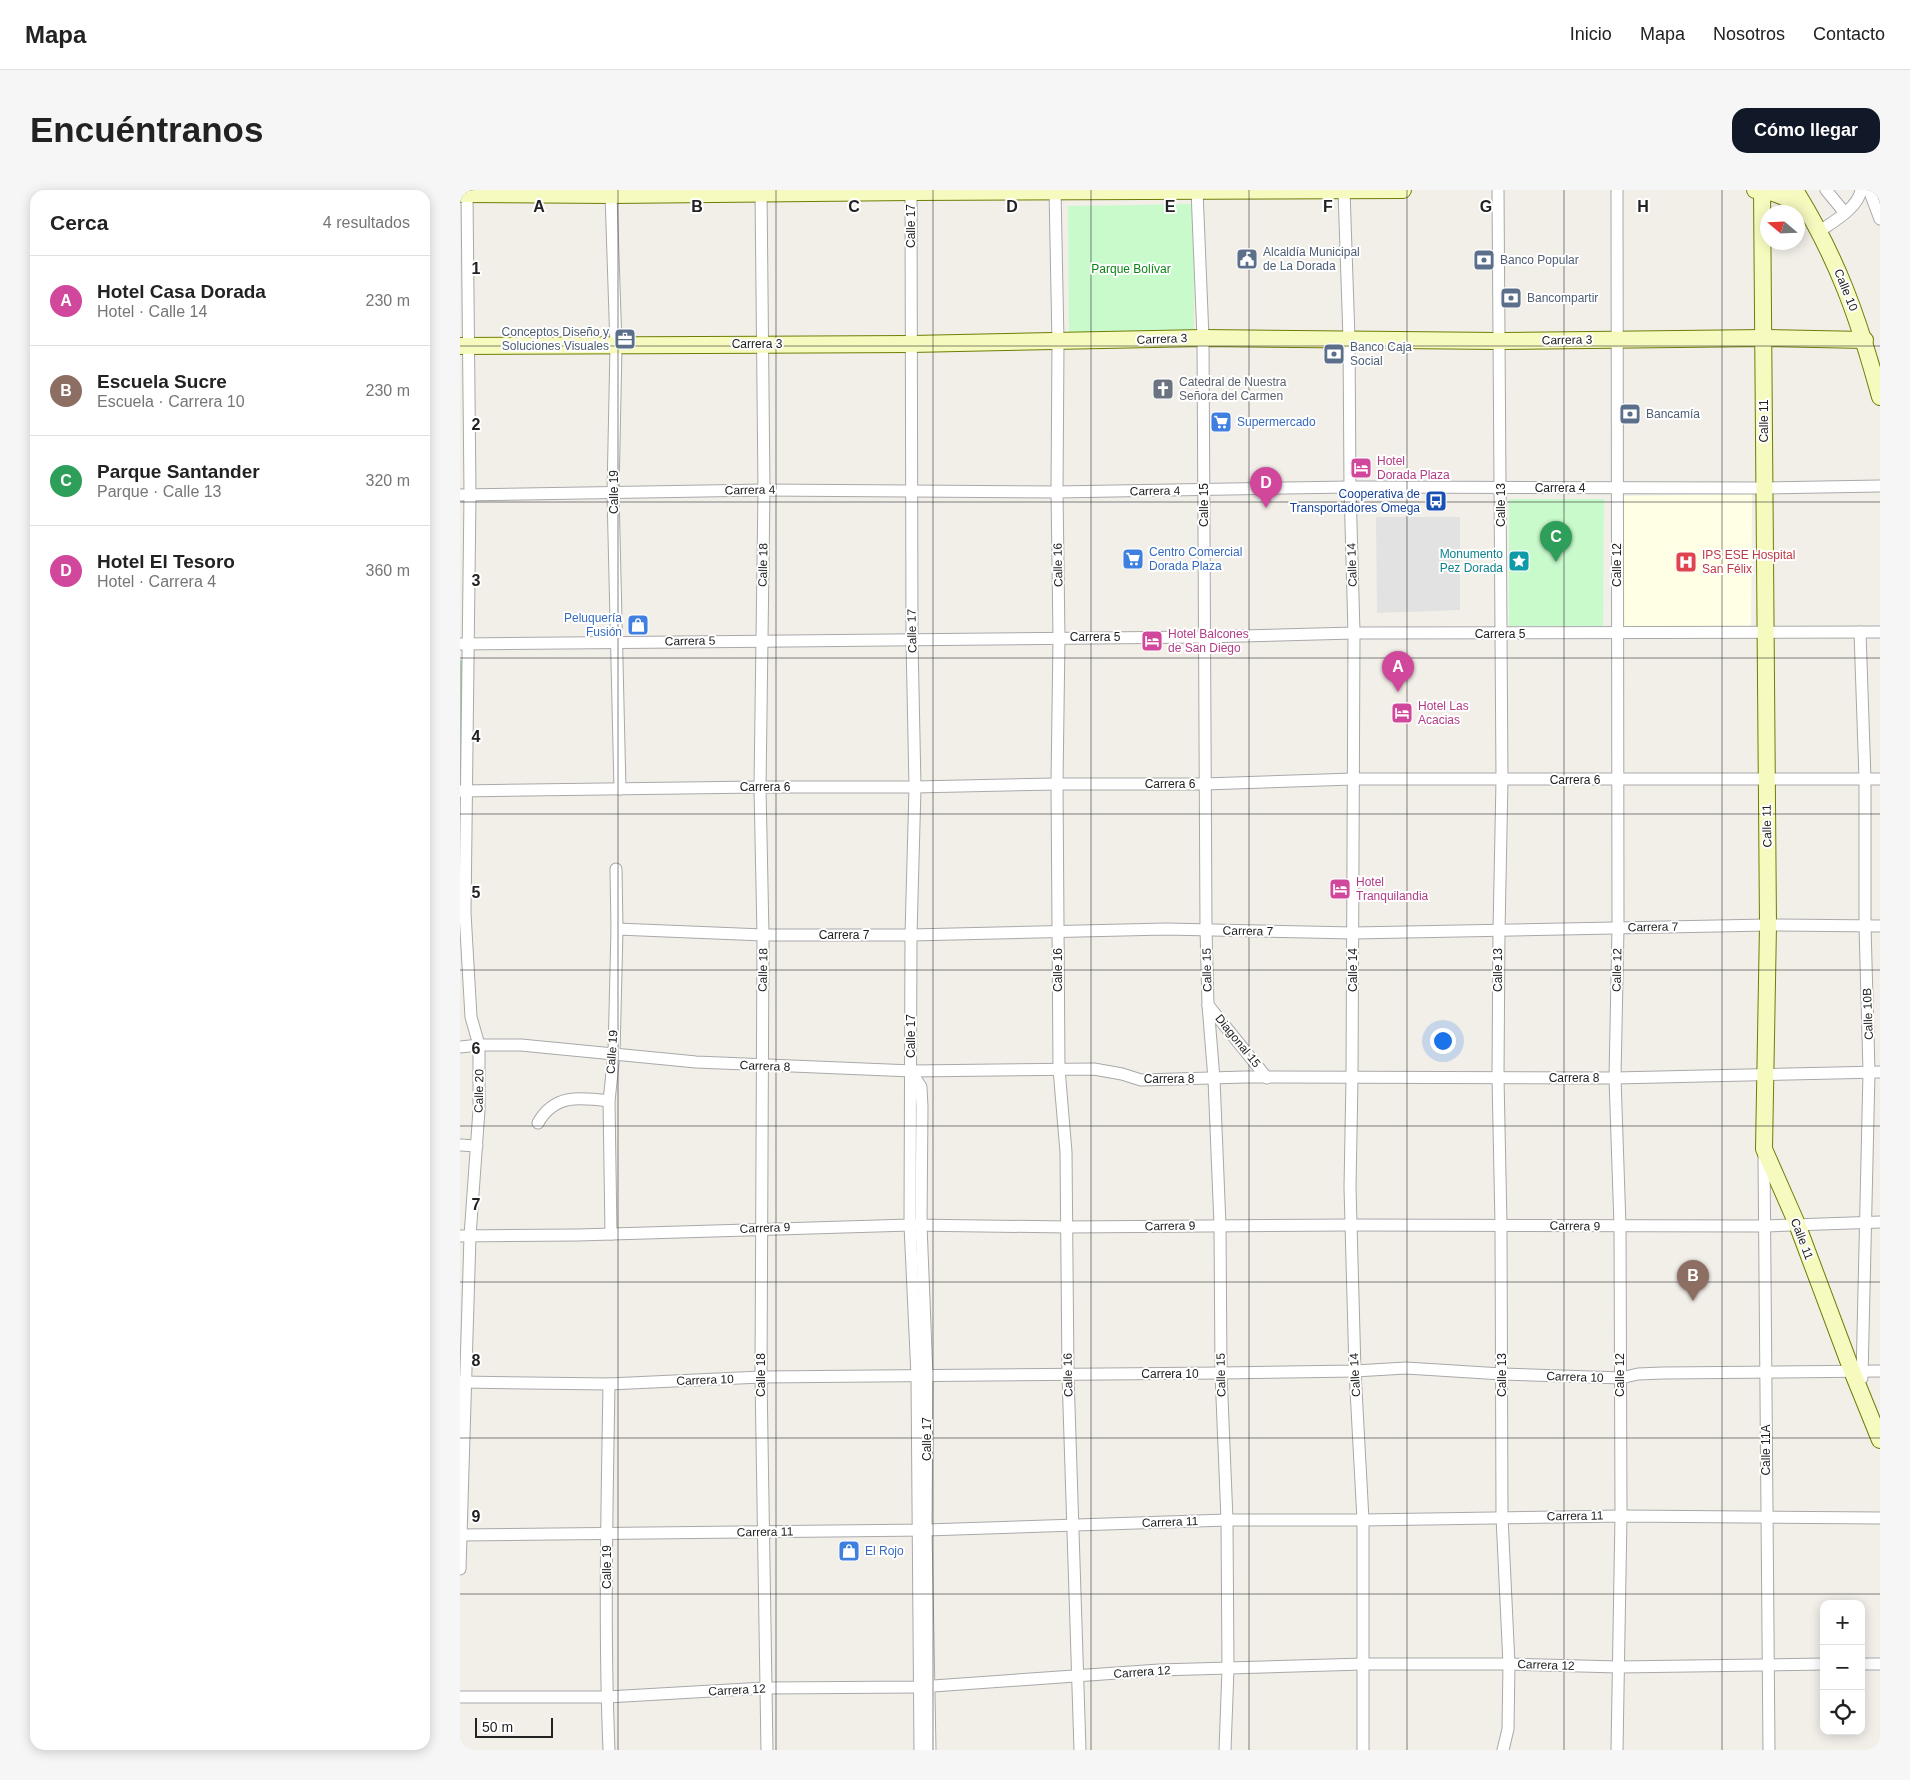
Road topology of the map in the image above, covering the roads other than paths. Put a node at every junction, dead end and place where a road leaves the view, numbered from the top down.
1 (1197, 190) edge
2 (1344, 190) edge
3 (1403, 190) edge
4 (1498, 190) edge
5 (1618, 190) edge
6 (1755, 190) edge
7 (1762, 190) edge
8 (1795, 190) edge
9 (1826, 190) edge
10 (1861, 190) edge
11 (1869, 190) edge
12 (911, 191) edge
13 (1055, 191) edge
14 (761, 192) edge
15 (468, 193) edge
16 (611, 195) junction
17 (1807, 210) junction
18 (1845, 213) junction
19 (1880, 219) edge
20 (1820, 231) junction
21 (1203, 338) junction
22 (1764, 338) junction
23 (1349, 339) junction
24 (1616, 339) junction
25 (1865, 340) junction
26 (1500, 341) junction
27 (1058, 342) junction
28 (762, 344) junction
29 (911, 344) junction
30 (464, 346) edge
31 (616, 346) junction
32 (1880, 397) edge
33 (1880, 486) edge
34 (1350, 487) junction
35 (1501, 488) junction
36 (1617, 488) junction
37 (1764, 488) junction
38 (764, 490) junction
39 (911, 490) junction
40 (1204, 491) junction
41 (1057, 492) junction
42 (613, 493) junction
43 (465, 495) edge
44 (1860, 632) junction
45 (1880, 632) edge
46 (1354, 633) junction
47 (1618, 633) junction
48 (1766, 633) junction
49 (1500, 634) junction
50 (1204, 637) junction
51 (1059, 638) junction
52 (761, 640) junction
53 (912, 640) junction
54 (615, 643) junction
55 (464, 644) edge
56 (1353, 779) junction
57 (1767, 779) junction
58 (1865, 779) junction
59 (1880, 779) edge
60 (1502, 780) junction
61 (1618, 780) junction
62 (1057, 784) junction
63 (1204, 784) junction
64 (760, 787) junction
65 (915, 787) junction
66 (620, 789) junction
67 (462, 791) edge
68 (616, 869) dead end
69 (1768, 925) junction
70 (1865, 926) junction
71 (1880, 926) edge
72 (1618, 928) junction
73 (617, 929) junction
74 (1206, 930) junction
75 (1499, 931) junction
76 (1058, 932) junction
77 (1353, 933) junction
78 (763, 935) junction
79 (910, 935) junction
80 (1208, 1005) junction
81 (479, 1045) junction
82 (460, 1047) edge
83 (614, 1054) junction
84 (761, 1066) junction
85 (1059, 1069) junction
86 (912, 1071) junction
87 (1875, 1072) edge
88 (1766, 1074) junction
89 (1498, 1077) junction
90 (1267, 1078) junction
91 (1352, 1078) junction
92 (1615, 1078) junction
93 (1214, 1079) junction
94 (609, 1101) junction
95 (538, 1123) dead end
96 (460, 1145) edge
97 (477, 1146) junction
98 (1764, 1149) junction
99 (1866, 1222) junction
100 (1880, 1222) edge
101 (1797, 1224) junction
102 (916, 1225) junction
103 (1220, 1225) junction
104 (1351, 1225) junction
105 (1502, 1225) junction
106 (1620, 1226) junction
107 (1764, 1226) junction
108 (1067, 1227) junction
109 (761, 1228) junction
110 (611, 1234) junction
111 (465, 1236) edge
112 (464, 1309) edge
113 (1355, 1371) junction
114 (1767, 1371) junction
115 (1857, 1371) junction
116 (1880, 1371) edge
117 (1068, 1374) junction
118 (1221, 1374) junction
119 (1502, 1374) junction
120 (922, 1376) junction
121 (761, 1377) junction
122 (1620, 1378) junction
123 (463, 1382) edge
124 (609, 1384) junction
125 (1880, 1440) edge
126 (462, 1458) edge
127 (1620, 1516) junction
128 (1502, 1517) junction
129 (1766, 1518) junction
130 (1880, 1518) edge
131 (1227, 1520) junction
132 (1363, 1520) junction
133 (1074, 1526) junction
134 (922, 1530) junction
135 (764, 1532) junction
136 (607, 1533) junction
137 (460, 1536) edge
138 (460, 1569) edge
139 (1363, 1664) junction
140 (1509, 1664) junction
141 (1820, 1664) edge
142 (1865, 1664) edge
143 (1880, 1664) edge
144 (1768, 1665) junction
145 (1618, 1667) junction
146 (1228, 1669) junction
147 (1078, 1677) junction
148 (924, 1686) junction
149 (766, 1688) junction
150 (460, 1697) edge
151 (607, 1697) junction
152 (609, 1750) edge
153 (767, 1750) edge
154 (920, 1750) edge
155 (930, 1750) edge
156 (1080, 1750) edge
157 (1225, 1750) edge
158 (1363, 1750) edge
159 (1503, 1750) edge
160 (1617, 1750) edge
161 (1769, 1750) edge

1 - 2 main road
1 - 13 main road
1 - 21 street, Calle 15
2 - 3 main road
2 - 23 street, Calle 14
4 - 26 street, Calle 13
5 - 24 street, Calle 12
6 - 7 main road
7 - 17 main road
7 - 22 main road, Calle 11
8 - 17 main road, Calle 10
9 - 18 street
10 - 18 street
11 - 19 street
12 - 13 main road
12 - 14 main road
12 - 29 street, Calle 17
13 - 27 street, Calle 16
14 - 16 main road
14 - 28 street, Calle 18
15 - 16 main road
15 - 30 street, Calle 20
16 - 31 street, Calle 19
17 - 20 main road, Calle 10
18 - 20 street
20 - 25 main road, Calle 10
21 - 23 main road, Carrera 3
21 - 27 main road, Carrera 3
21 - 40 street, Calle 15
22 - 24 main road, Carrera 3
22 - 25 main road, Carrera 3
22 - 37 main road, Calle 11
23 - 26 main road, Carrera 3
23 - 34 street, Calle 14
24 - 26 main road, Carrera 3
24 - 36 street, Calle 12
25 - 32 main road, Calle 10
26 - 35 street, Calle 13
27 - 29 main road, Carrera 3
27 - 41 street, Calle 16
28 - 29 main road, Carrera 3
28 - 31 main road, Carrera 3
28 - 38 street, Calle 18
29 - 39 street, Calle 17
30 - 31 main road, Carrera 3
30 - 43 street, Calle 20
31 - 42 street, Calle 19
33 - 37 street, Carrera 4
34 - 35 street, Carrera 4
34 - 40 street, Carrera 4
34 - 46 street, Calle 14
35 - 36 street, Carrera 4
35 - 49 street, Calle 13
36 - 37 street, Carrera 4
36 - 47 street, Calle 12
37 - 48 main road, Calle 11
38 - 39 street, Carrera 4
38 - 42 street, Carrera 4
38 - 52 street, Calle 18
39 - 41 street, Carrera 4
39 - 53 street, Calle 17
40 - 41 street, Carrera 4
40 - 50 street, Calle 15
41 - 51 street, Calle 16
42 - 43 street, Carrera 4
42 - 54 street, Calle 19
43 - 55 street, Calle 20
44 - 45 street, Carrera 5
44 - 48 street, Carrera 5
44 - 58 street, Calle 10B
46 - 49 street, Carrera 5
46 - 50 street, Carrera 5
46 - 56 street, Calle 14
47 - 48 street, Carrera 5
47 - 49 street, Carrera 5
47 - 61 street, Calle 12
48 - 57 main road, Calle 11
49 - 60 street, Calle 13
50 - 51 street, Carrera 5
50 - 63 street, Calle 15
51 - 53 street, Carrera 5
51 - 62 street, Calle 16
52 - 53 street, Carrera 5
52 - 54 street, Carrera 5
52 - 64 street, Calle 18
53 - 65 street, Calle 17
54 - 55 street, Carrera 5
54 - 66 street, Calle 19
55 - 67 street, Calle 20
56 - 60 street, Carrera 6
56 - 63 street, Carrera 6
56 - 77 street, Calle 14
57 - 58 street, Carrera 6
57 - 61 street, Carrera 6
57 - 69 main road, Calle 11
58 - 59 street, Carrera 6
58 - 70 street, Calle 10B
60 - 61 street, Carrera 6
60 - 75 street, Calle 13
61 - 72 street, Calle 12
62 - 63 street, Carrera 6
62 - 65 street, Carrera 6
62 - 76 street, Calle 16
63 - 74 street, Calle 15
64 - 65 street, Carrera 6
64 - 66 street, Carrera 6
64 - 78 street, Calle 18
65 - 79 street, Calle 17
66 - 67 street, Carrera 6
67 - 81 street, Calle 20
68 - 73 street, Calle 19
69 - 70 street, Carrera 7
69 - 72 street, Carrera 7
69 - 88 main road, Calle 11
70 - 71 street, Carrera 7
70 - 87 street, Calle 10B
72 - 75 street, Carrera 7
72 - 92 street, Calle 12
73 - 78 street, Carrera 7
73 - 83 street, Calle 19
74 - 76 street, Carrera 7
74 - 77 street, Carrera 7
74 - 80 street, Calle 15
75 - 77 street, Carrera 7
75 - 89 street, Calle 13
76 - 79 street, Carrera 7
76 - 85 street, Calle 16
77 - 91 street, Calle 14
78 - 79 street, Carrera 7
78 - 84 street, Calle 18
79 - 86 street, Calle 17
80 - 90 street, Diagonal 15
80 - 93 street, Calle 15
81 - 82 street, Carrera 8
81 - 83 street, Carrera 8
81 - 97 street, Calle 20
83 - 84 street, Carrera 8
83 - 94 street, Calle 19
84 - 86 street, Carrera 8
84 - 109 street, Calle 18
85 - 86 street, Carrera 8
85 - 93 street, Carrera 8
85 - 108 street, Calle 16
86 - 102 street, Calle 17
87 - 88 street, Carrera 8
87 - 99 street, Calle 10B
88 - 92 street, Carrera 8
88 - 98 main road, Calle 11
89 - 91 street, Carrera 8
89 - 92 street, Carrera 8
89 - 105 street, Calle 13
90 - 91 street, Carrera 8
90 - 93 street, Carrera 8
91 - 104 street, Calle 14
92 - 106 street, Calle 12
93 - 103 street, Calle 15
94 - 95 street
94 - 110 street, Calle 19
96 - 97 street
97 - 111 street, Calle 20
98 - 101 main road, Calle 11
98 - 107 street, Calle 11A
99 - 100 street, Carrera 9
99 - 101 street, Carrera 9
99 - 115 street, Calle 10B
101 - 107 street, Carrera 9
101 - 115 main road, Calle 11
102 - 108 street, Carrera 9
102 - 109 street, Carrera 9
102 - 120 street, Calle 17
103 - 104 street, Carrera 9
103 - 108 street, Carrera 9
103 - 118 street, Calle 15
104 - 105 street, Carrera 9
104 - 113 street, Calle 14
105 - 106 street, Carrera 9
105 - 119 street, Calle 13
106 - 107 street, Carrera 9
106 - 122 street, Calle 12
107 - 114 street, Calle 11A
108 - 117 street, Calle 16
109 - 110 street, Carrera 9
109 - 121 street, Calle 18
110 - 111 street, Carrera 9
111 - 112 street, Calle 20
112 - 123 street, Calle 20
113 - 118 street, Carrera 10
113 - 119 street, Carrera 10
113 - 132 street, Calle 14
114 - 115 street, Carrera 10
114 - 122 street, Carrera 10
114 - 129 street, Calle 11A
115 - 116 street, Carrera 10
115 - 125 main road, Calle 11
117 - 118 street, Carrera 10
117 - 120 street, Carrera 10
117 - 133 street, Calle 16
118 - 131 street, Calle 15
119 - 122 street, Carrera 10
119 - 128 street, Calle 13
120 - 121 street, Carrera 10
120 - 134 street, Calle 17
121 - 124 street, Carrera 10
121 - 135 street, Calle 18
122 - 127 street, Calle 12
123 - 124 street, Carrera 10
123 - 126 street, Calle 20
124 - 136 street, Calle 19
126 - 137 street, Calle 20
127 - 128 street, Carrera 11
127 - 129 street, Carrera 11
127 - 145 street, Calle 12
128 - 132 street, Carrera 11
128 - 140 street, Calle 13
129 - 130 street, Carrera 11
129 - 144 street, Calle 11A
131 - 132 street, Carrera 11
131 - 133 street, Carrera 11
131 - 146 street, Calle 15
132 - 139 street, Calle 14
133 - 134 street, Carrera 11
133 - 147 street, Calle 16
134 - 135 street, Carrera 11
134 - 148 street, Calle 17
135 - 136 street, Carrera 11
135 - 149 street, Calle 18
136 - 137 street, Carrera 11
136 - 151 street, Calle 19
137 - 138 street, Calle 20
139 - 140 street, Carrera 12
139 - 146 street, Carrera 12
139 - 158 street, Calle 14
140 - 145 street, Carrera 12
140 - 159 street, Calle 13
141 - 144 street, Carrera 12
142 - 143 street
144 - 145 street, Carrera 12
144 - 161 street, Calle 11A
145 - 160 street, Calle 12
146 - 147 street, Carrera 12
146 - 157 street, Calle 15
147 - 148 street, Carrera 12
147 - 156 street, Calle 16
148 - 149 street, Carrera 12
148 - 154 street, Calle 17
148 - 155 street, Calle 17
149 - 151 street, Carrera 12
149 - 153 street, Calle 18
150 - 151 street, Carrera 12
151 - 152 street, Calle 19

